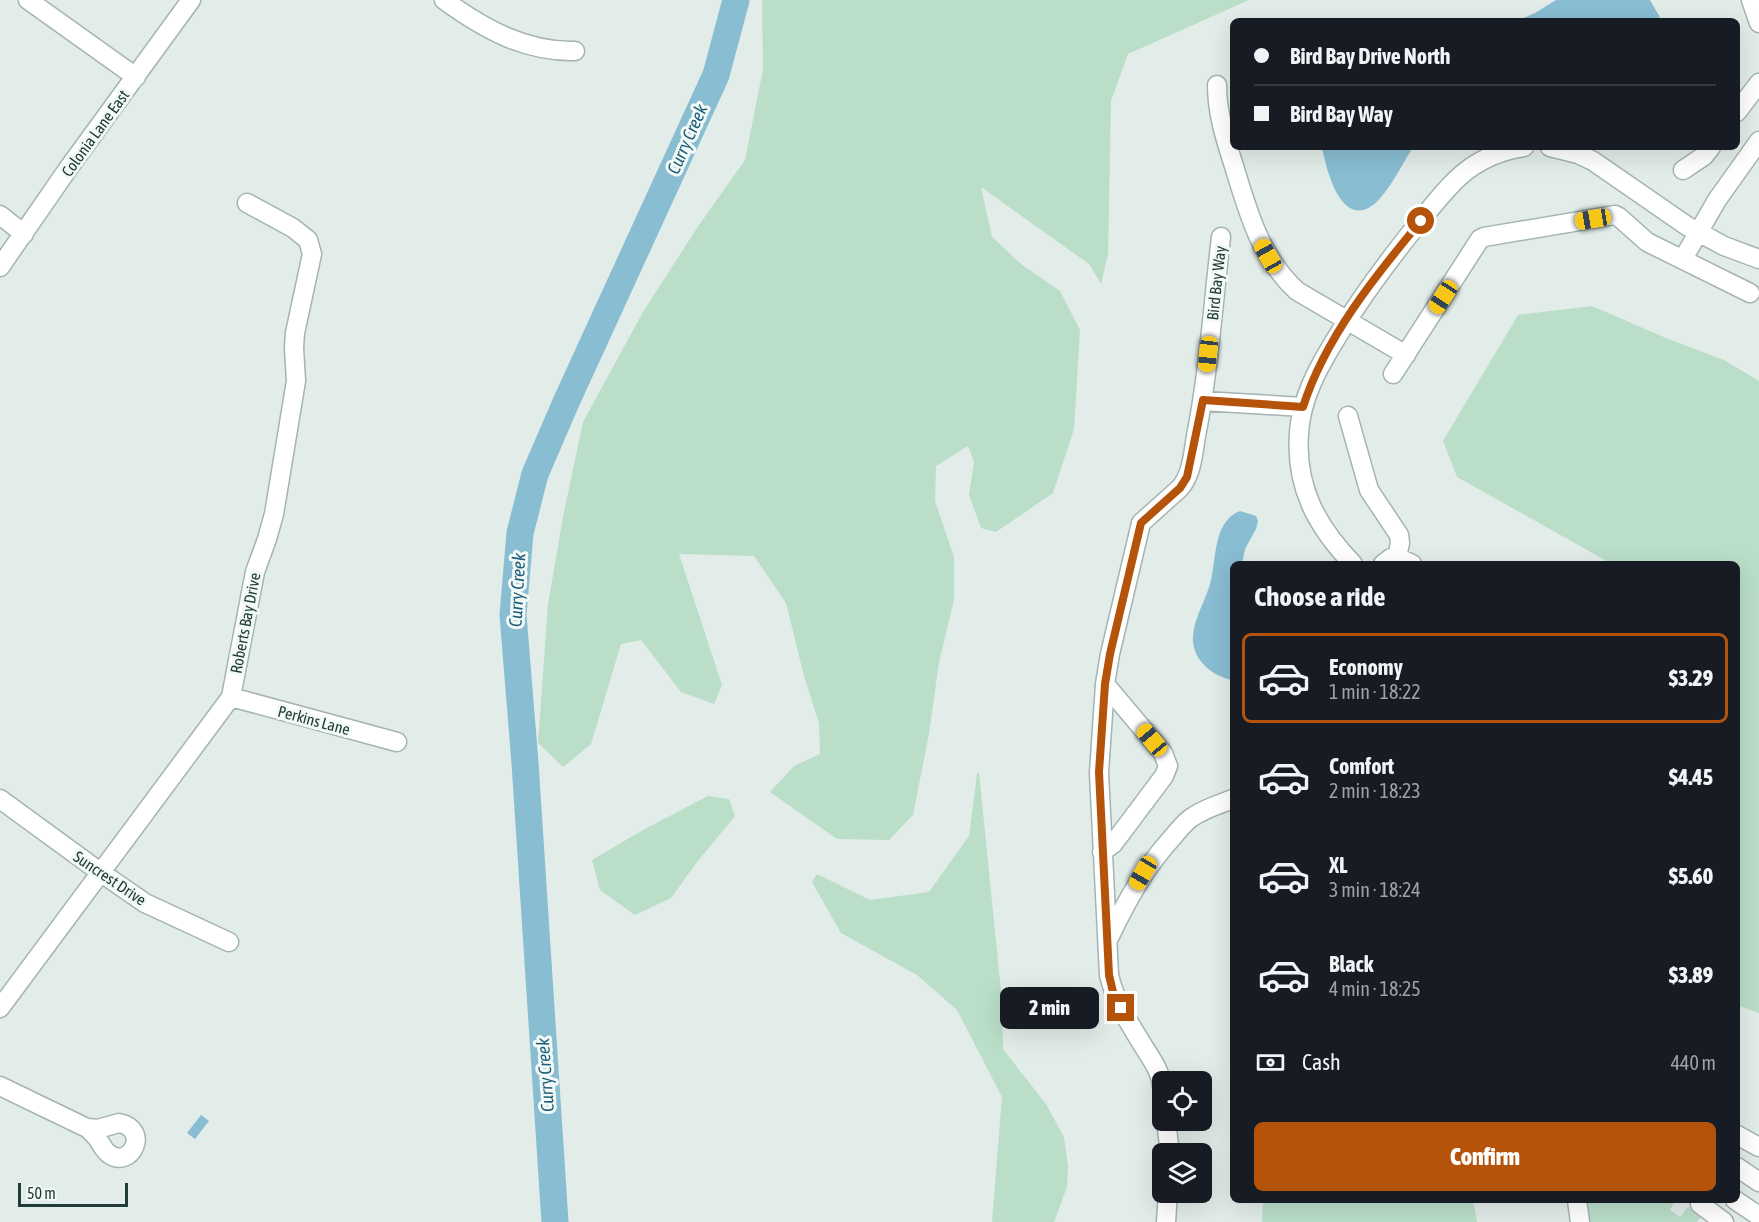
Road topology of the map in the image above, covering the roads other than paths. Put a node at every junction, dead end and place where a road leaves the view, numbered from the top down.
1 (28, 0) edge
2 (191, 0) edge
3 (444, 0) edge
4 (1751, 0) edge
5 (1759, 23) edge
6 (575, 51) dead end
7 (136, 77) junction
8 (1759, 83) edge
9 (1217, 85) dead end
10 (1740, 108) edge
11 (1759, 141) edge
12 (1513, 150) edge
13 (1562, 150) edge
14 (1709, 150) edge
15 (1683, 170) dead end
16 (247, 203) dead end
17 (0, 215) edge
18 (1697, 232) junction
19 (24, 234) junction
20 (1221, 237) dead end
21 (1683, 259) junction
22 (1759, 259) edge
23 (0, 267) edge
24 (1750, 293) dead end
25 (1346, 321) junction
26 (1406, 355) junction
27 (1393, 374) dead end
28 (1203, 400) junction
29 (1303, 407) junction
30 (1348, 416) dead end
31 (1350, 561) edge
32 (1397, 561) edge
33 (1105, 684) junction
34 (231, 698) junction
35 (397, 742) dead end
36 (0, 799) edge
37 (1230, 800) edge
38 (1102, 852) junction
39 (100, 872) junction
40 (229, 942) dead end
41 (1107, 942) junction
42 (0, 1008) edge
43 (1158, 1071) edge
44 (0, 1086) edge
45 (87, 1128) dead end
46 (1740, 1137) edge
47 (1759, 1147) edge
48 (1740, 1169) edge
49 (1759, 1182) edge
50 (1167, 1203) edge
51 (1577, 1203) edge
52 (1700, 1203) dead end
53 (1740, 1203) edge
54 (1759, 1216) edge
55 (1166, 1222) edge
56 (1580, 1222) edge
57 (1724, 1222) edge

1 - 7 street
2 - 7 street, Colonia Lane East
3 - 6 street
4 - 5 street
7 - 19 street, Colonia Lane East
8 - 10 street
9 - 25 street
11 - 18 street
12 - 25 street
13 - 18 street
14 - 15 street
16 - 34 street, Roberts Bay Drive
17 - 19 street
18 - 21 street
18 - 22 street
19 - 23 street, Colonia Lane East
20 - 28 street, Bird Bay Way
21 - 24 street
21 - 26 street
25 - 26 street
25 - 29 street
26 - 27 street
28 - 29 street
28 - 33 street, Bird Bay Way
29 - 31 street
30 - 32 street
33 - 38 street, Bird Bay Way
33 - 38 street
34 - 35 street, Perkins Lane
34 - 39 street, Roberts Bay Drive
36 - 39 street, Suncrest Drive
37 - 41 street, Bird Bay Way
38 - 41 street, Bird Bay Way
39 - 40 street, Suncrest Drive
39 - 42 street, Roberts Bay Drive
41 - 43 street, Bird Bay Way
44 - 45 street
46 - 47 street
48 - 49 street
50 - 55 street
51 - 56 street
52 - 57 street
53 - 54 street

